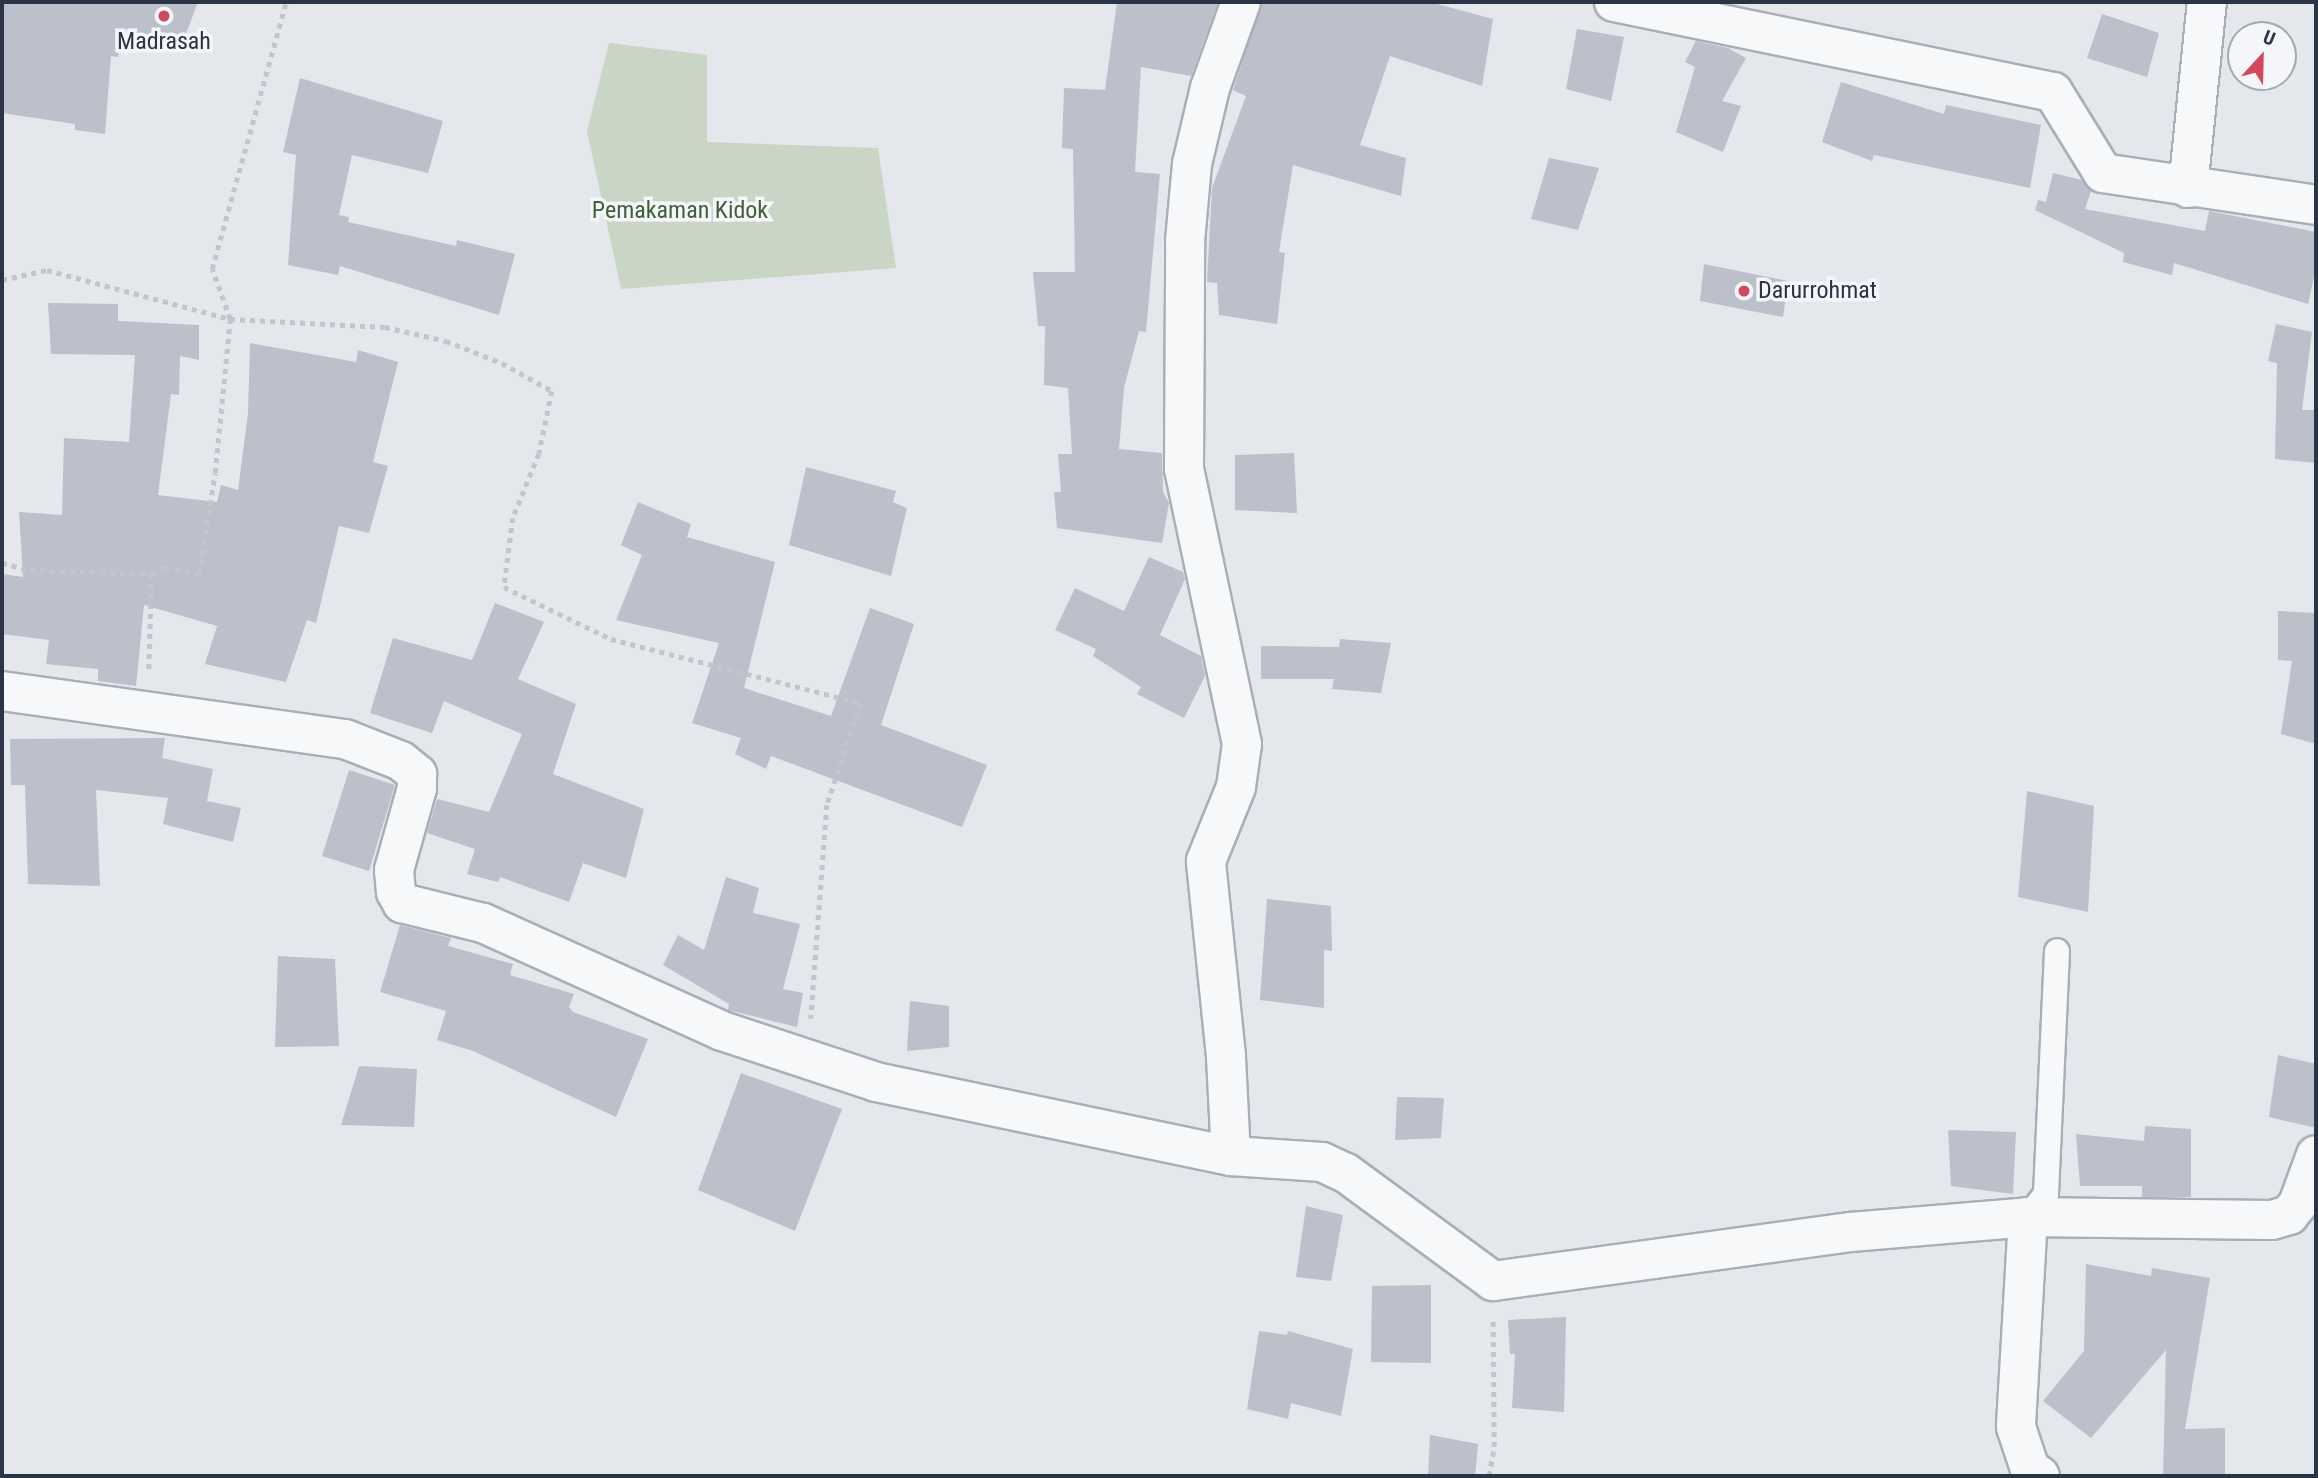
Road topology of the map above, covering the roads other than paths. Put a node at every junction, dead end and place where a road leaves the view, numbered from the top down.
1 (1241, 2) edge
2 (1614, 2) edge
3 (2207, 2) edge
4 (2188, 188) junction
5 (2316, 205) edge
6 (2, 691) edge
7 (2057, 951) dead end
8 (2316, 1155) edge
9 (1231, 1156) junction
10 (2028, 1217) junction
11 (2040, 1476) edge

1 - 9 street
2 - 4 street
3 - 4 street
4 - 5 street
6 - 9 street
7 - 10 lane
8 - 10 street
9 - 10 street
10 - 11 street

